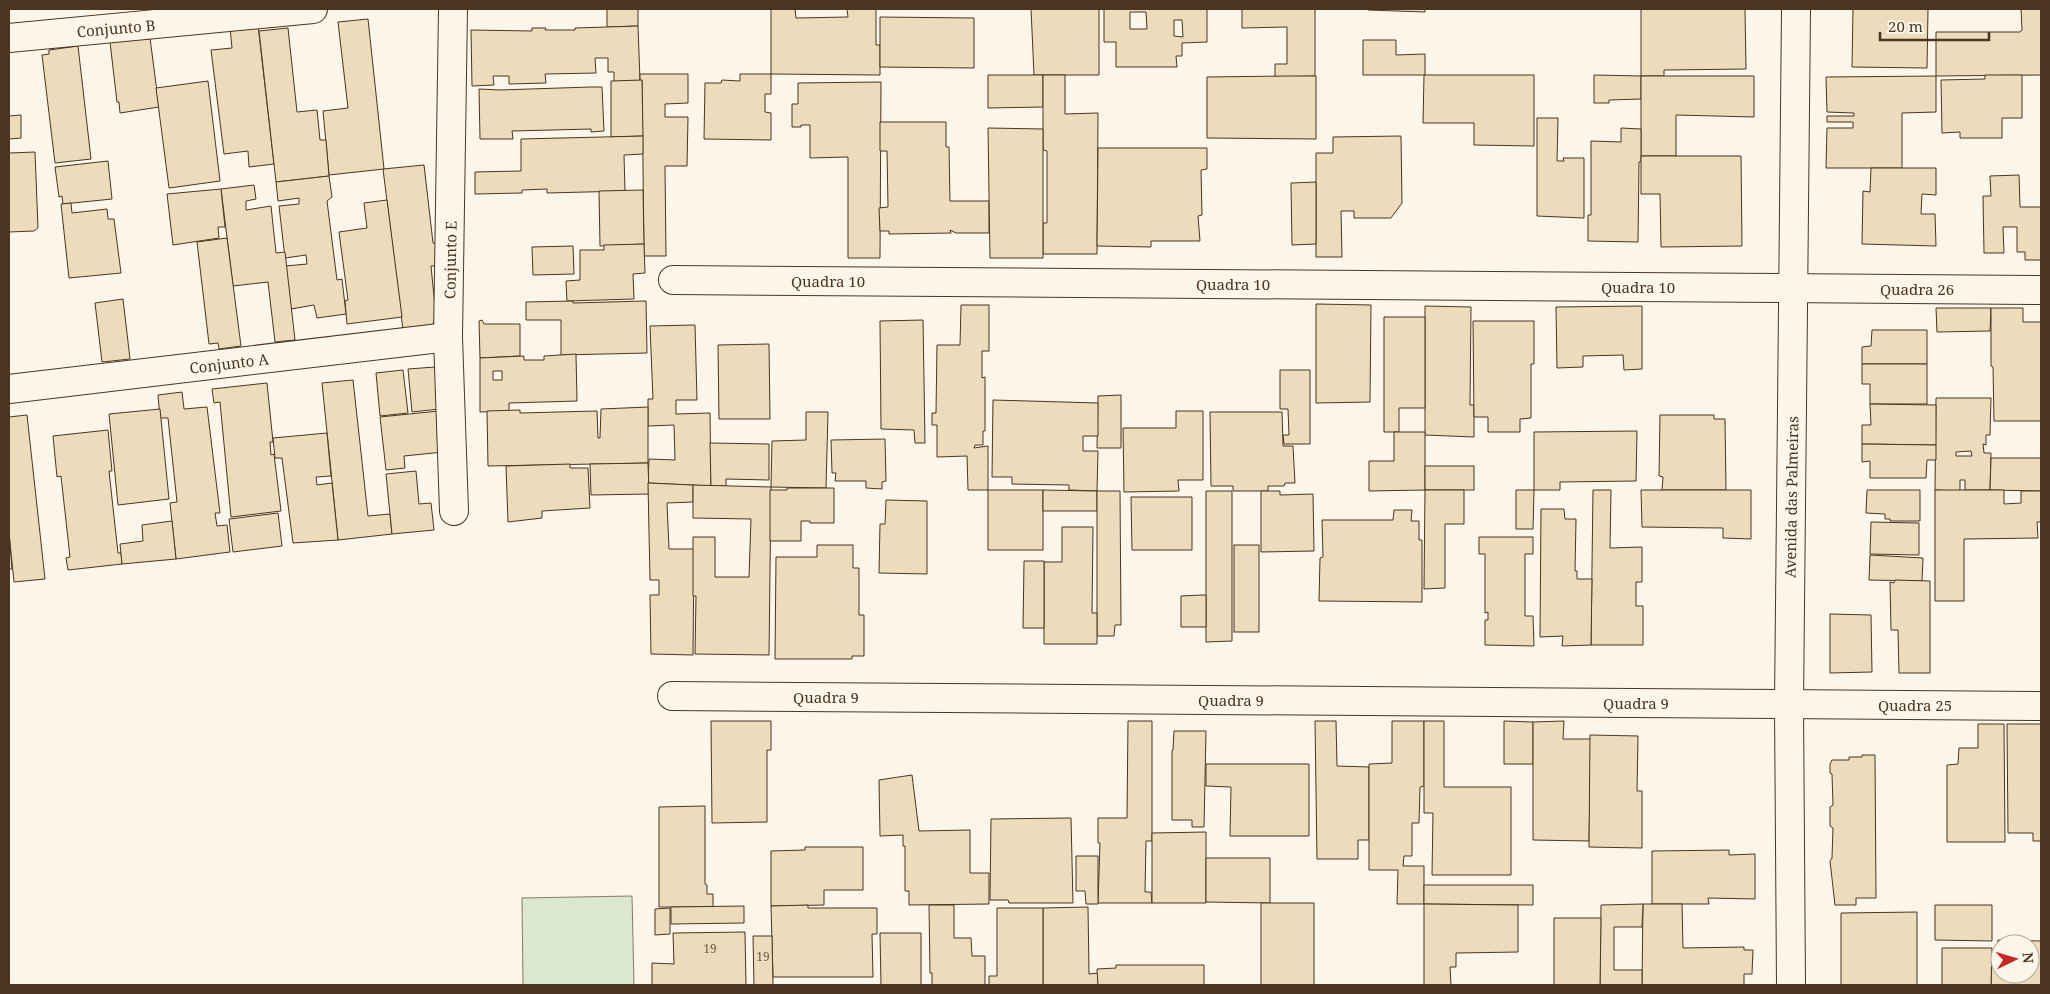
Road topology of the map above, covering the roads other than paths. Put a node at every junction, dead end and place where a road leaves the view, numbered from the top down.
1 (313, 9) edge
2 (454, 9) edge
3 (1796, 9) edge
4 (9, 38) edge
5 (673, 280) dead end
6 (1794, 288) junction
7 (2041, 290) edge
8 (448, 337) junction
9 (9, 389) edge
10 (454, 511) dead end
11 (672, 696) dead end
12 (1789, 704) junction
13 (2041, 706) edge
14 (1791, 985) edge

1 - 4 street, Conjunto B
2 - 8 street, Conjunto E
3 - 6 street, Avenida das Palmeiras
5 - 6 street, Quadra 10
6 - 7 street, Quadra 26
6 - 12 street, Avenida das Palmeiras
8 - 9 street, Conjunto A
8 - 10 street, Conjunto E
11 - 12 street, Quadra 9
12 - 13 street, Quadra 25
12 - 14 street, Avenida das Palmeiras

